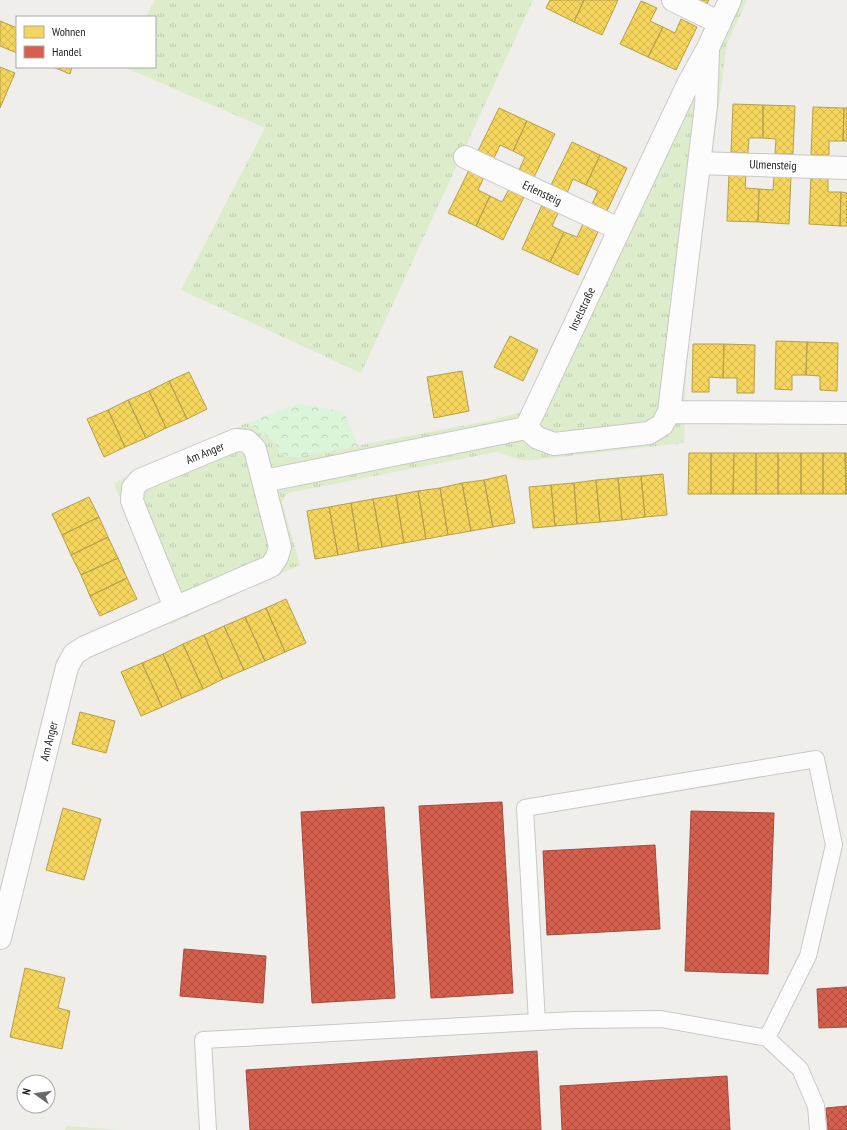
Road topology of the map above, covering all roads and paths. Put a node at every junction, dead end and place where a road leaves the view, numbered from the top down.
1 (673, 0) edge
2 (730, 0) edge
3 (720, 23) junction
4 (708, 48) junction
5 (466, 157) dead end
6 (699, 163) junction
7 (847, 168) edge
8 (619, 229) junction
9 (669, 412) junction
10 (847, 413) edge
11 (526, 428) junction
12 (264, 481) junction
13 (176, 607) junction
14 (0, 938) edge
15 (537, 1022) junction
16 (767, 1038) junction
17 (208, 1130) edge
18 (818, 1130) edge

1 - 3 street
2 - 3 street, Inselstraße
3 - 4 street, Inselstraße
4 - 6 street, Inselstraße
4 - 8 street, Inselstraße
5 - 8 street, Erlensteig
6 - 7 street, Ulmensteig
6 - 9 street, Inselstraße
8 - 11 street, Inselstraße
9 - 10 street
9 - 11 street, Inselstraße
11 - 12 street
12 - 13 street, Am Anger
12 - 13 street, Am Anger
13 - 14 street, Am Anger
15 - 16 lane
15 - 16 lane
15 - 17 lane
16 - 18 lane

